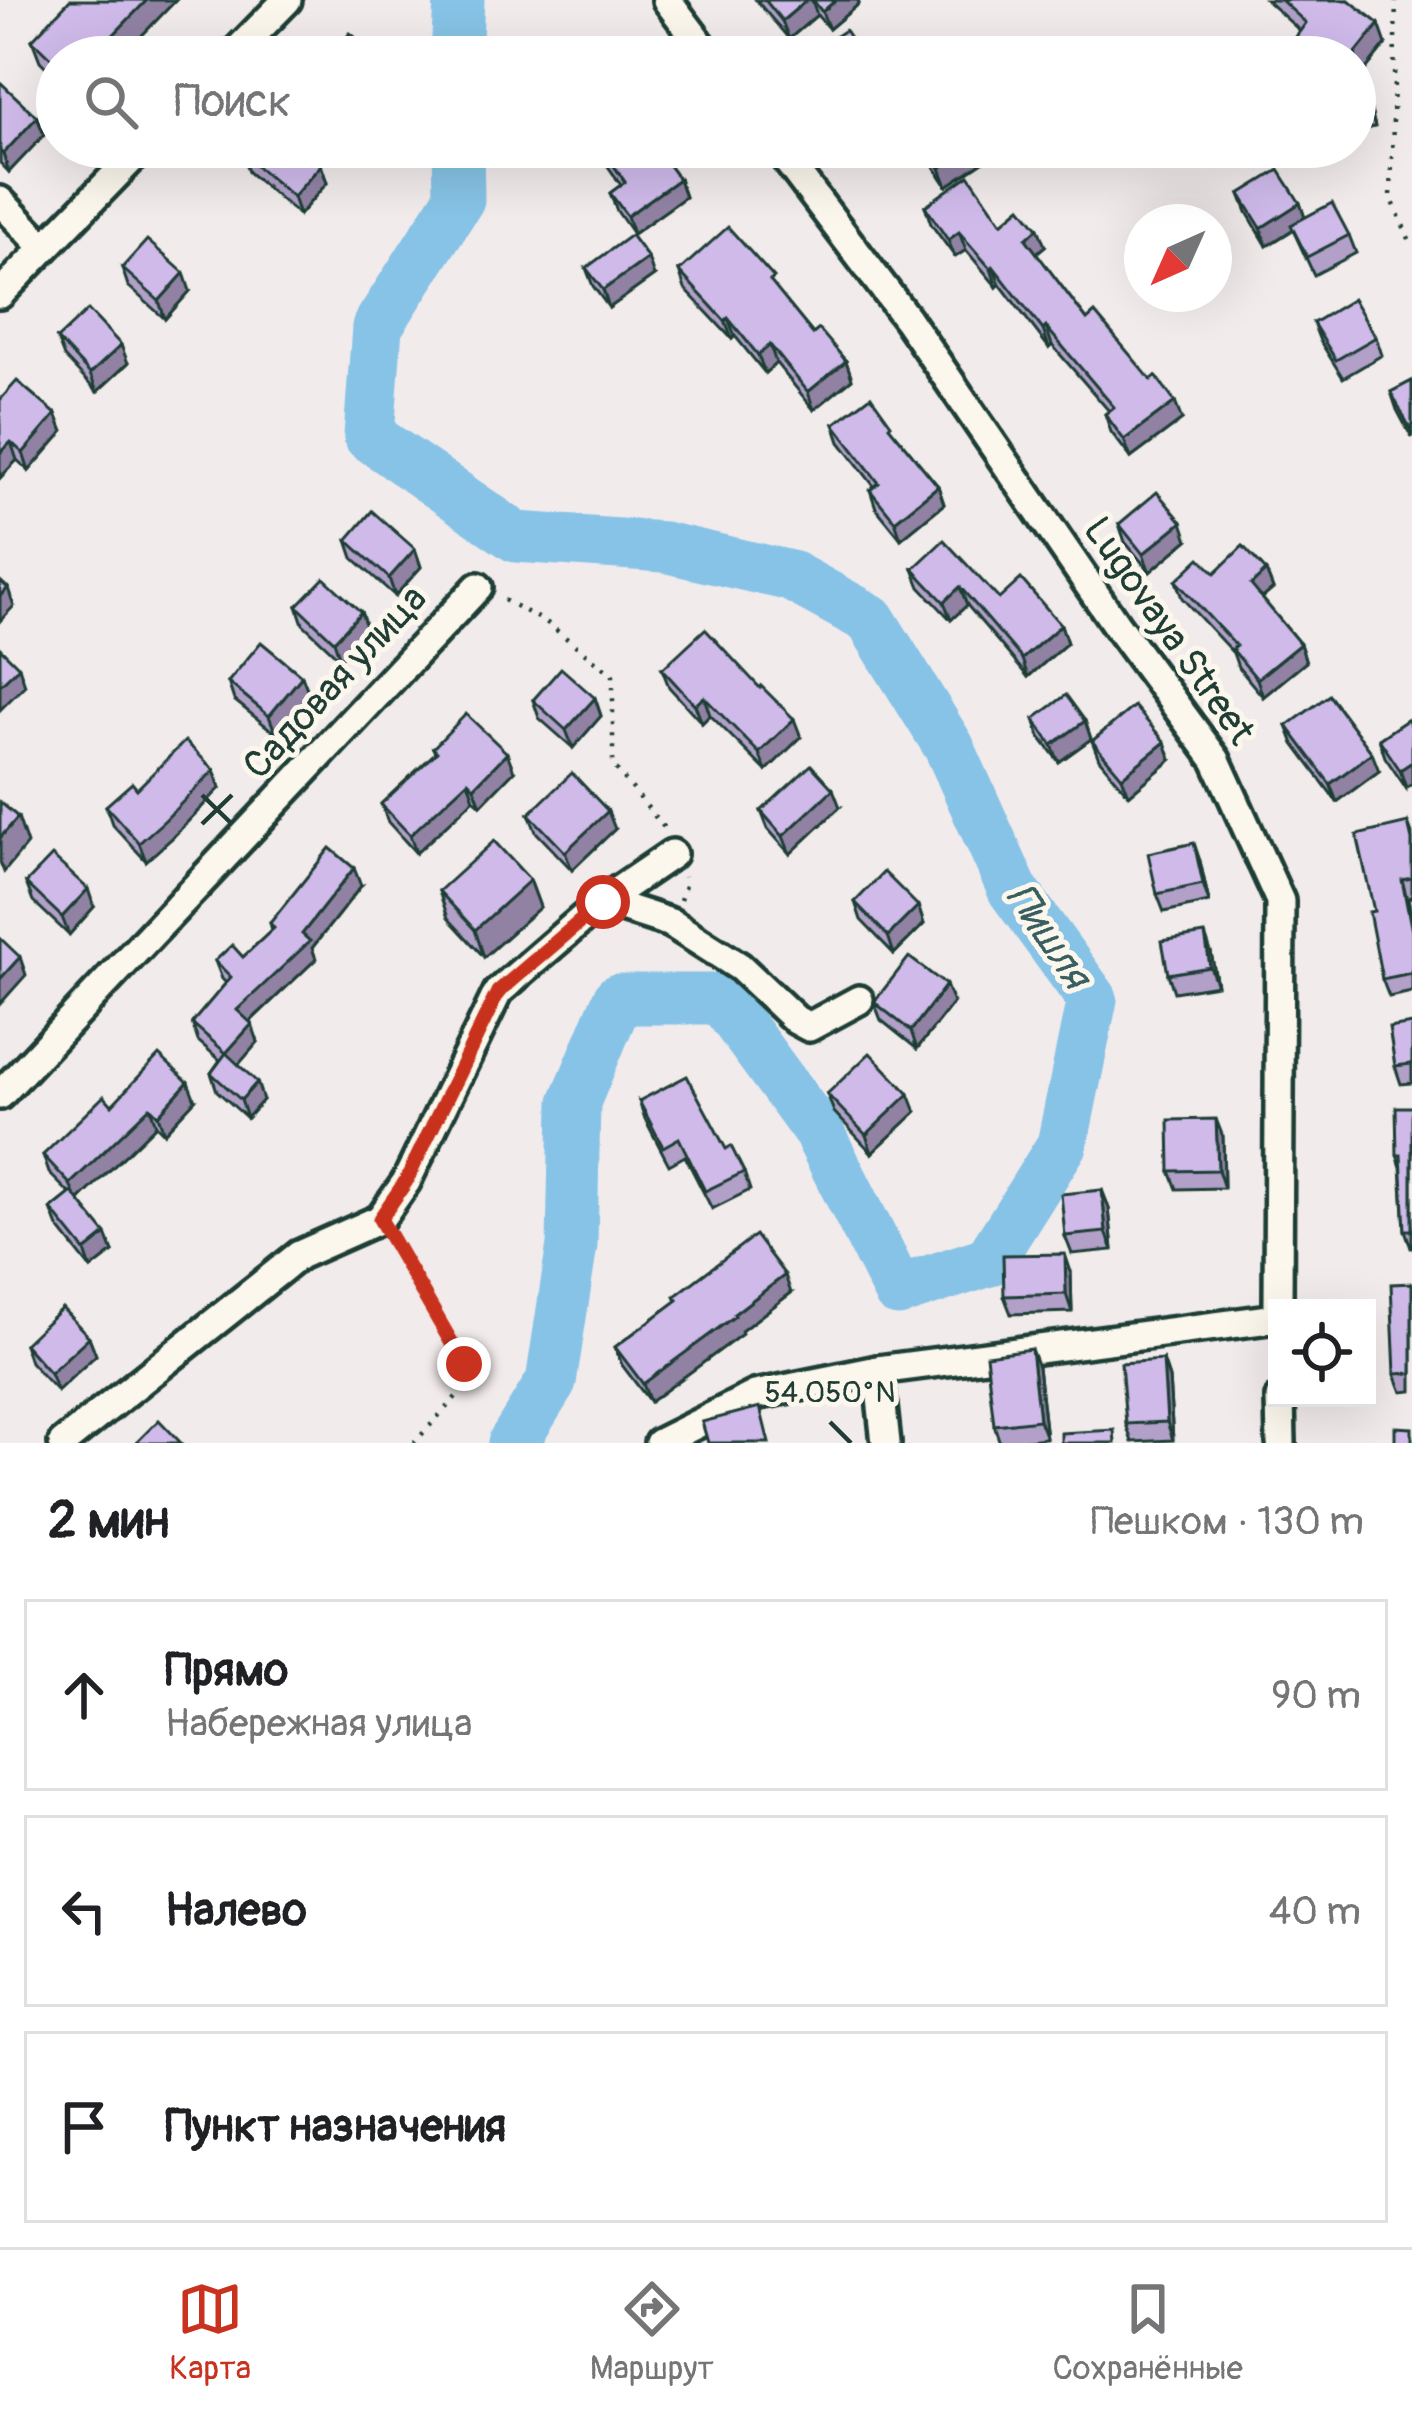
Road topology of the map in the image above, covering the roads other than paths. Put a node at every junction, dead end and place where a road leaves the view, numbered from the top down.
1 (287, 0) edge
2 (667, 0) edge
3 (252, 36) edge
4 (694, 36) edge
5 (121, 168) edge
6 (793, 168) edge
7 (0, 201) edge
8 (44, 247) junction
9 (0, 294) edge
10 (478, 586) road end
11 (672, 854) road end
12 (603, 902) junction
13 (859, 1000) dead end
14 (0, 1095) edge
15 (1278, 1299) edge
16 (1268, 1319) edge
17 (878, 1370) junction
18 (1280, 1407) edge
19 (63, 1443) edge
20 (659, 1443) edge
21 (886, 1443) edge
22 (1281, 1443) edge

1 - 3 street
2 - 4 street
5 - 8 street
6 - 15 street, Lugovaya Street
7 - 8 street
8 - 9 street
10 - 14 street, Садовая улица
11 - 12 street
12 - 13 street
12 - 19 street
16 - 17 street
17 - 20 street
17 - 21 street
18 - 22 street

